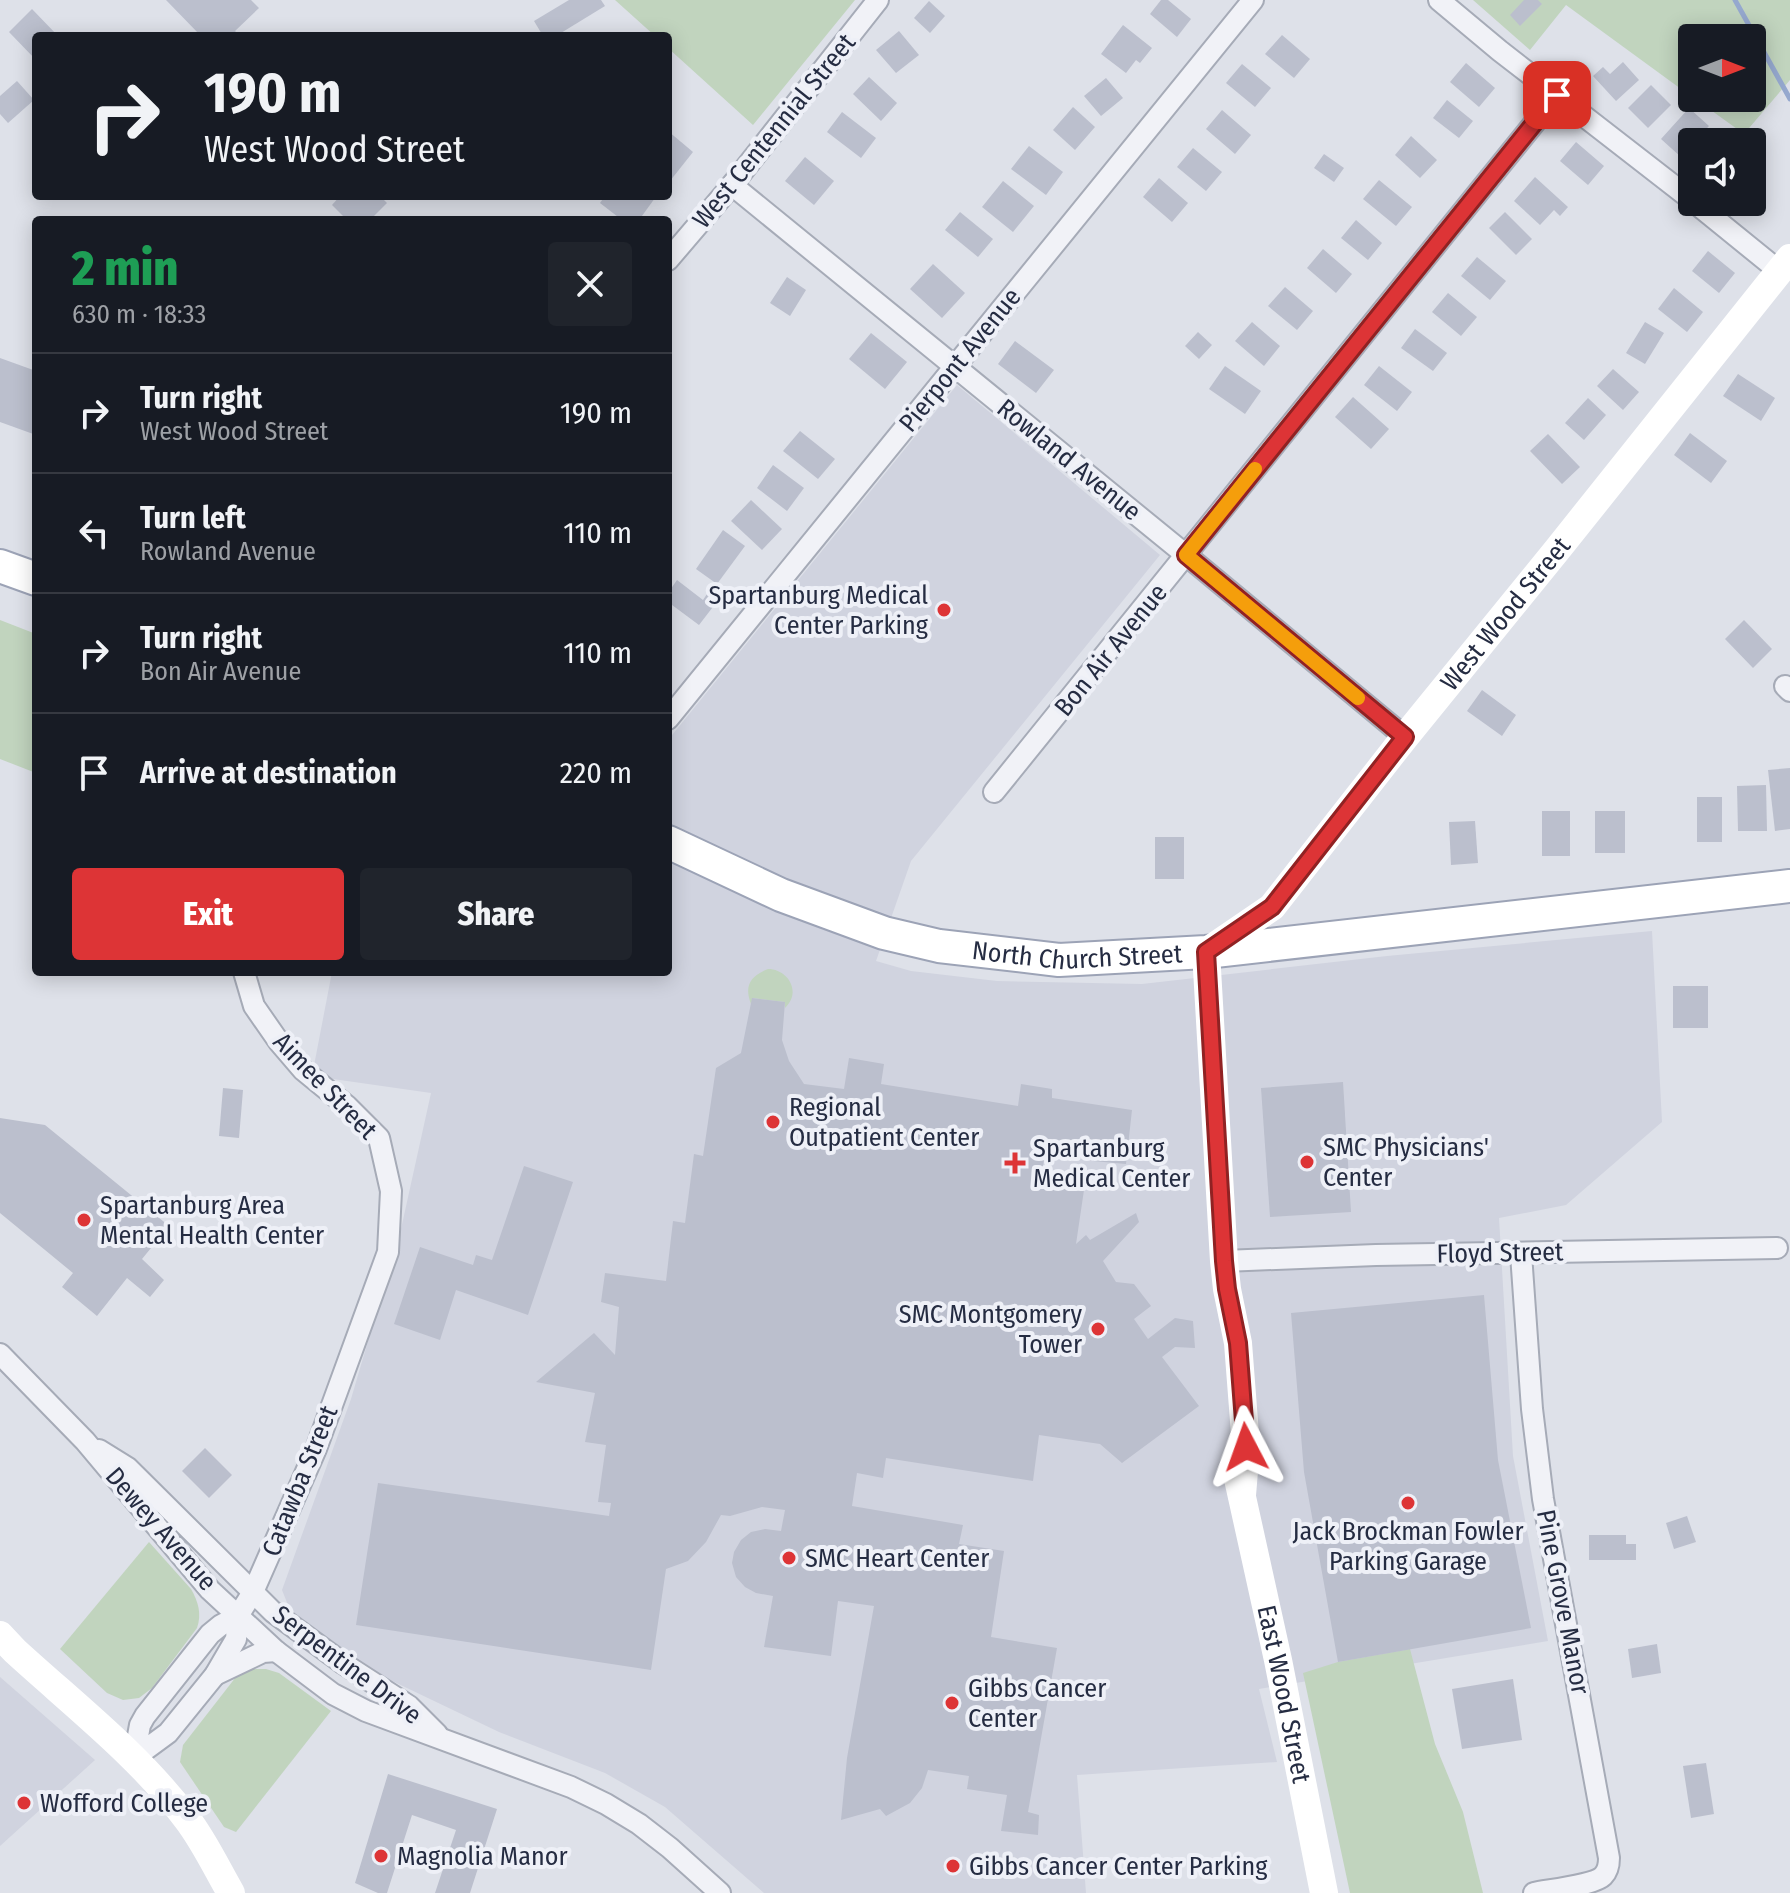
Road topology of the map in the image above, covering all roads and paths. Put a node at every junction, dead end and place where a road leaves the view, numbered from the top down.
1 (878, 0) edge
2 (1253, 0) edge
3 (1439, 0) edge
4 (1557, 95) junction
5 (732, 185) junction
6 (1678, 189) edge
7 (1712, 216) edge
8 (672, 255) edge
9 (1785, 264) edge
10 (955, 367) junction
11 (1186, 555) junction
12 (0, 566) edge
13 (32, 578) edge
14 (672, 714) edge
15 (1405, 737) junction
16 (994, 792) dead end
17 (672, 844) edge
18 (1790, 886) edge
19 (1206, 952) junction
20 (245, 976) edge
21 (1777, 1248) dead end
22 (1521, 1254) junction
23 (1224, 1261) junction
24 (354, 1343) joint
25 (0, 1354) edge
26 (85, 1441) junction
27 (253, 1592) junction
28 (238, 1616) junction
29 (0, 1635) edge
30 (276, 1651) junction
31 (215, 1675) junction
32 (441, 1739) junction
33 (134, 1758) junction
34 (231, 1893) edge
35 (720, 1893) edge
36 (1324, 1893) edge
37 (1534, 1893) edge

1 - 5 street, West Centennial Street
2 - 10 street, Pierpont Avenue
3 - 4 street
4 - 6 street
4 - 11 street, Bon Air Avenue
5 - 8 street, West Centennial Street
5 - 10 street, Rowland Avenue
7 - 9 street
9 - 15 street, West Wood Street
10 - 11 street, Rowland Avenue
10 - 14 street, Pierpont Avenue
11 - 15 street, Rowland Avenue
11 - 16 street, Bon Air Avenue
12 - 13 main road
15 - 19 street, West Wood Street
17 - 19 main road, North Church Street
18 - 19 main road, North Church Street
19 - 23 street, East Wood Street
20 - 24 street, Aimee Street
21 - 22 street, Floyd Street
22 - 23 street, Floyd Street
22 - 37 street, Pine Grove Manor
23 - 36 street, East Wood Street
24 - 27 street, Catawba Street
25 - 26 street, Dewey Avenue
26 - 27 street, Dewey Avenue
26 - 28 street, Dewey Avenue
27 - 28 street, Catawba Street
27 - 32 street, Serpentine Drive
28 - 30 street, Serpentine Drive
28 - 31 street, Catawba Street
28 - 33 street, Catawba Street
29 - 33 street
30 - 31 street, Catawba Street
30 - 32 street, Serpentine Drive
31 - 33 street, Catawba Street
32 - 35 street, Serpentine Drive
33 - 34 street

